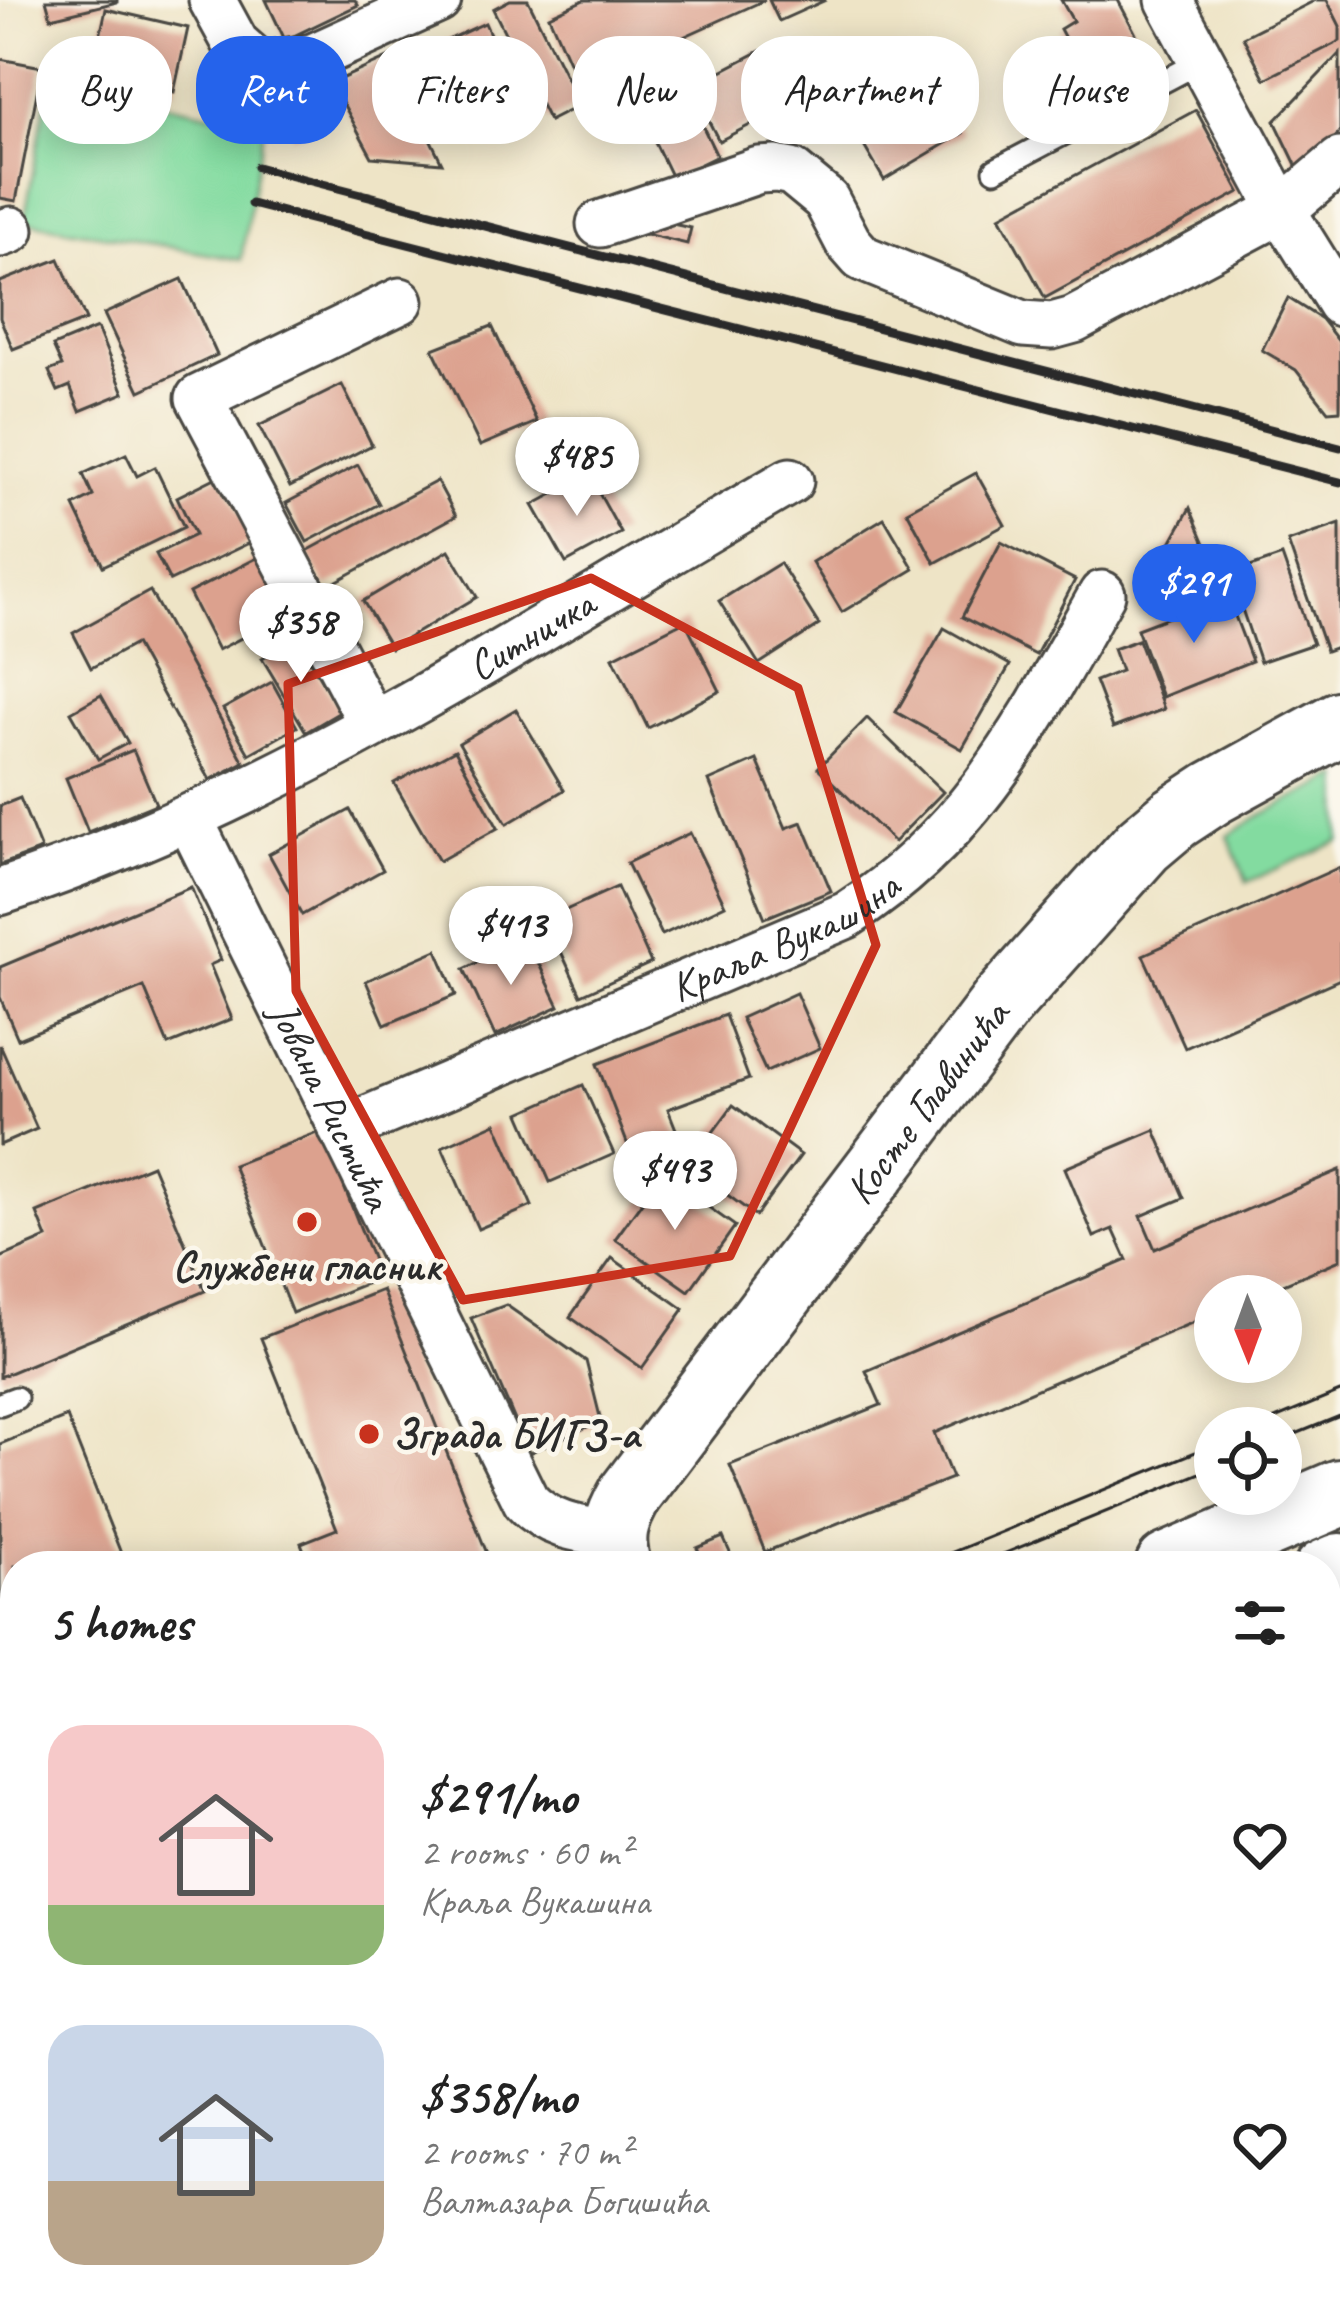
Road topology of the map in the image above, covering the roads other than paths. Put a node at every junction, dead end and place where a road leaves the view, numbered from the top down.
1 (212, 0) edge
2 (438, 0) edge
3 (1169, 0) edge
4 (1202, 61) junction
5 (1340, 161) edge
6 (995, 170) dead end
7 (1282, 210) junction
8 (600, 224) dead end
9 (400, 301) dead end
10 (1340, 303) edge
11 (790, 481) dead end
12 (1102, 594) dead end
13 (1340, 723) edge
14 (372, 724) junction
15 (188, 818) junction
16 (0, 892) edge
17 (342, 1130) junction
18 (1340, 1493) edge
19 (616, 1550) edge
20 (1204, 1551) edge

1 - 2 street
3 - 4 street
4 - 6 lane
4 - 7 street
5 - 7 street
7 - 8 street
7 - 10 street
9 - 14 street
11 - 14 street, Ситничка
12 - 17 street, Краља Вукашина
13 - 19 street, Косте Главинића
14 - 15 street, Ситничка
15 - 16 street, Ситничка
15 - 17 street, Јована Ристића
17 - 19 street, Јована Ристића
18 - 20 main road

